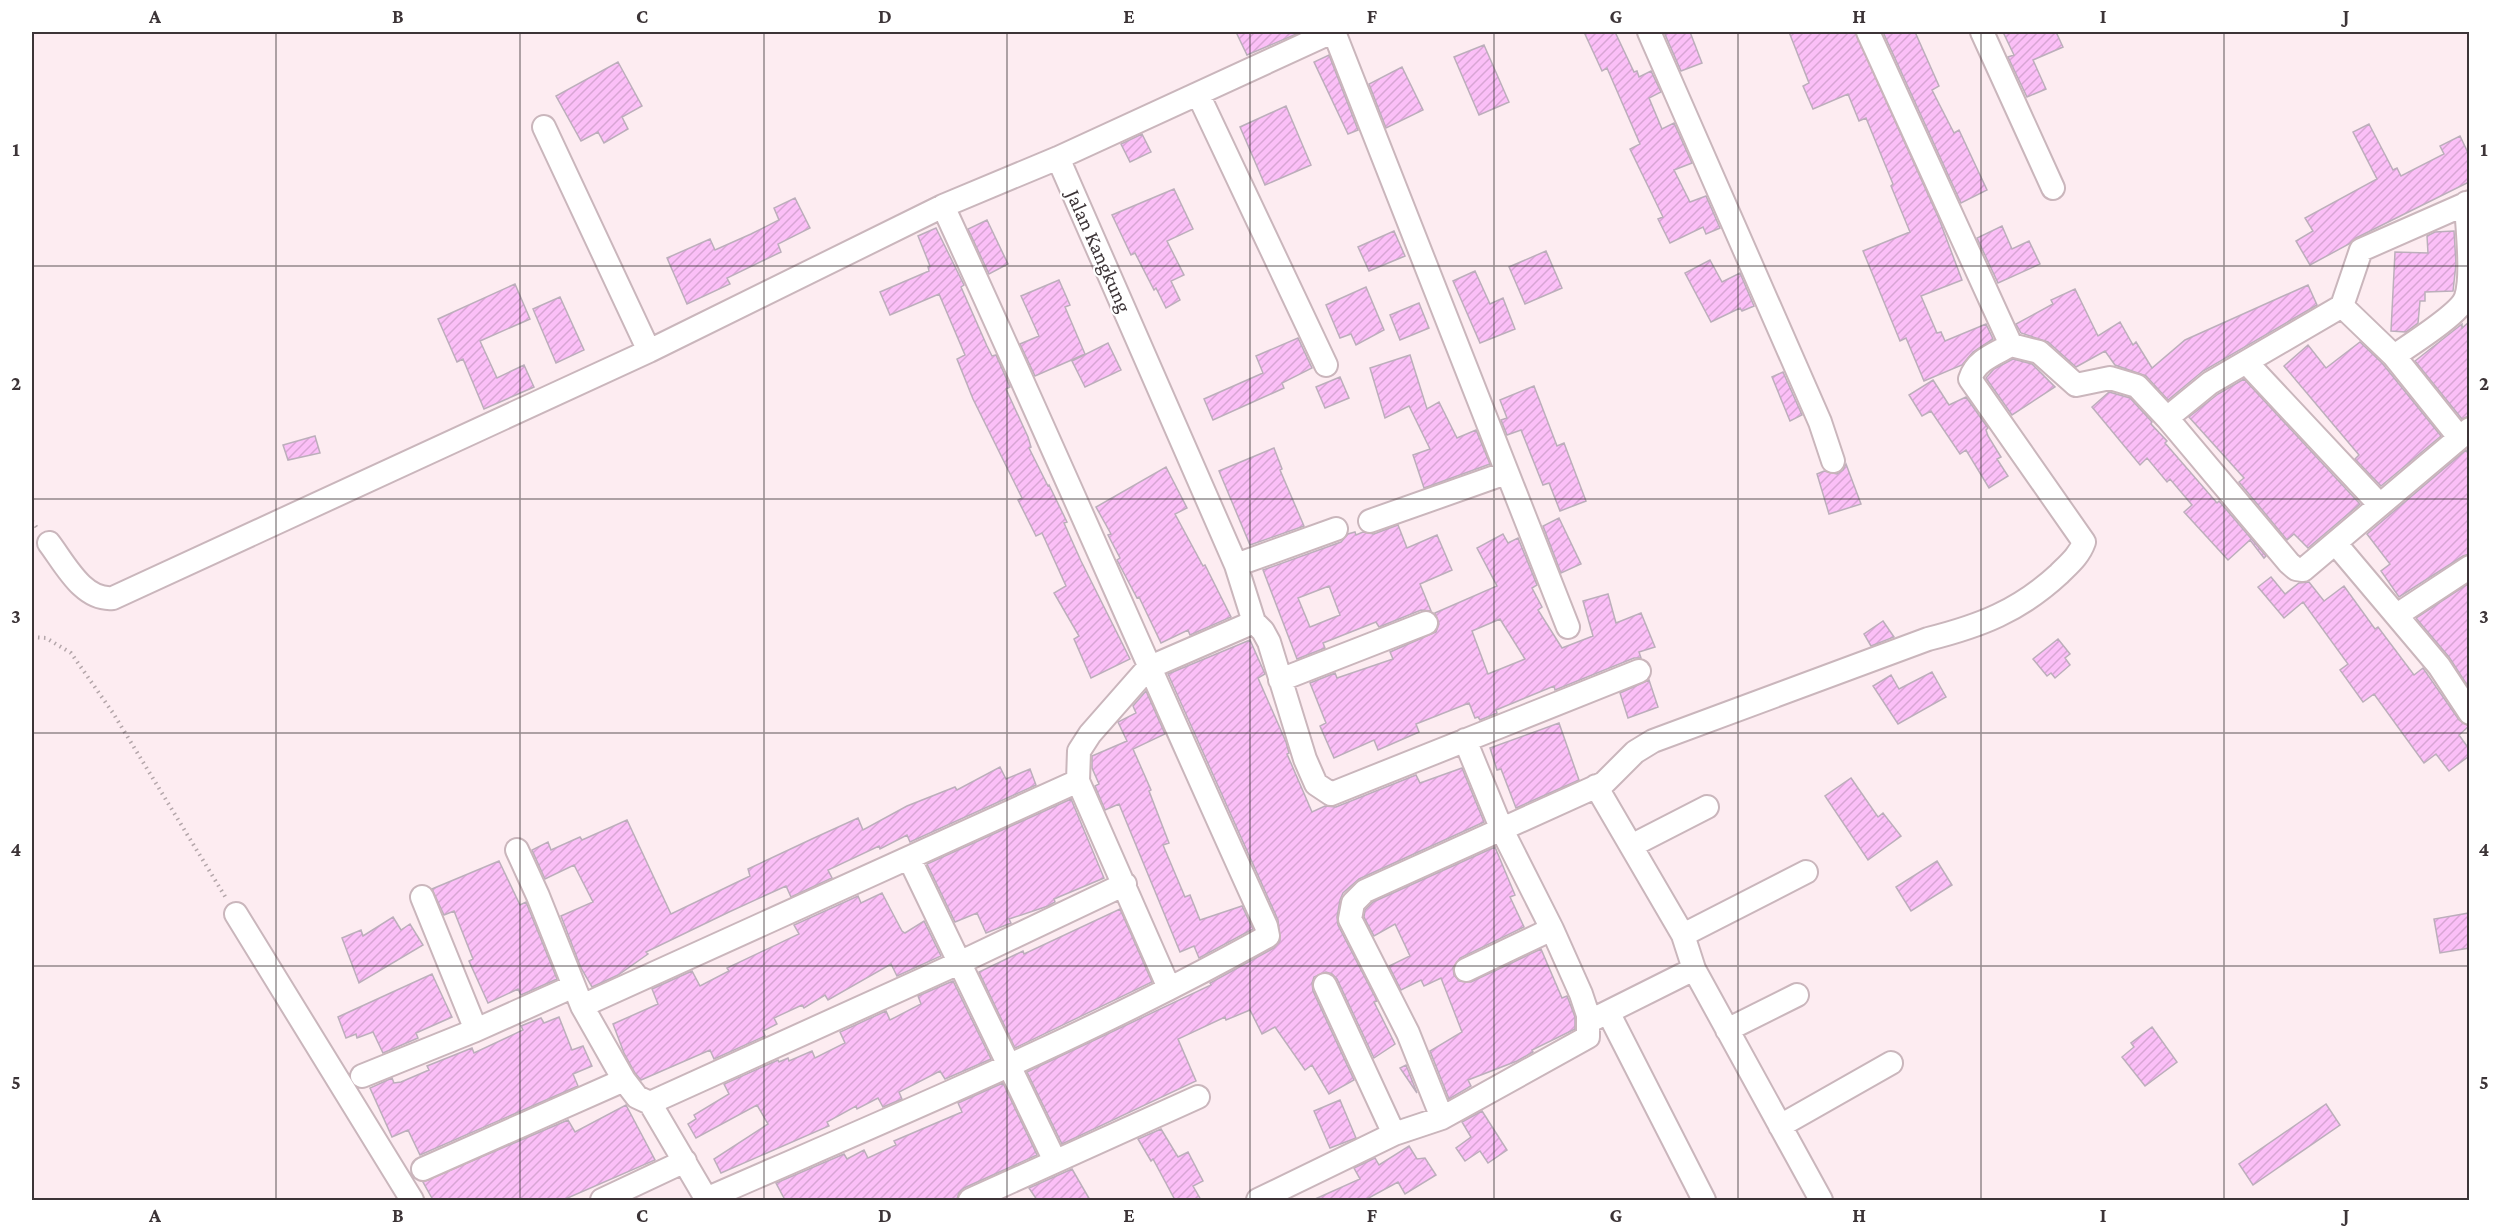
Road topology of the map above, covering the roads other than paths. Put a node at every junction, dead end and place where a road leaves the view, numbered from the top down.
1 (1333, 32) edge
2 (1649, 32) edge
3 (1868, 32) edge
4 (1982, 32) edge
5 (1198, 94) junction
6 (544, 127) dead end
7 (1058, 158) junction
8 (2054, 188) dead end
9 (2468, 203) edge
10 (944, 206) junction
11 (2342, 306) junction
12 (2011, 345) junction
13 (649, 351) junction
14 (2394, 356) junction
15 (2246, 362) junction
16 (1326, 366) dead end
17 (2167, 418) junction
18 (2464, 433) edge
19 (1833, 461) dead end
20 (1506, 473) junction
21 (2380, 505) junction
22 (1370, 521) dead end
23 (1336, 529) dead end
24 (49, 543) dead end
25 (2336, 544) junction
26 (1236, 565) junction
27 (2469, 567) edge
28 (2397, 615) junction
29 (1254, 622) junction
30 (1426, 623) dead end
31 (1568, 627) dead end
32 (1148, 668) junction
33 (1639, 671) dead end
34 (1280, 680) junction
35 (2469, 713) edge
36 (1466, 741) junction
37 (1078, 781) junction
38 (1596, 786) junction
39 (1707, 807) dead end
40 (1502, 830) junction
41 (1630, 846) junction
42 (517, 850) dead end
43 (909, 858) junction
44 (1806, 872) dead end
45 (1125, 884) junction
46 (422, 897) dead end
47 (236, 914) road end
48 (1552, 929) junction
49 (1683, 935) junction
50 (959, 963) junction
51 (1694, 969) junction
52 (1466, 970) dead end
53 (1325, 985) dead end
54 (1169, 988) junction
55 (1797, 994) dead end
56 (578, 996) junction
57 (1608, 1012) junction
58 (1588, 1022) junction
59 (1727, 1029) junction
60 (476, 1030) junction
61 (1891, 1063) dead end
62 (1008, 1065) junction
63 (362, 1076) dead end
64 (624, 1080) junction
65 (1198, 1097) dead end
66 (650, 1103) junction
67 (1442, 1118) junction
68 (1780, 1126) junction
69 (1394, 1134) junction
70 (685, 1161) junction
71 (1055, 1161) junction
72 (423, 1169) dead end
73 (412, 1200) edge
74 (602, 1200) edge
75 (706, 1200) edge
76 (970, 1200) edge
77 (1258, 1200) edge
78 (1704, 1200) edge
79 (1821, 1200) edge

1 - 5 street
1 - 20 street
2 - 19 street
3 - 12 street
4 - 8 street
5 - 7 street
5 - 16 street
6 - 13 street
7 - 10 street
7 - 26 street, Jalan Kangkung
9 - 11 street
9 - 14 street
10 - 13 street
10 - 32 street
11 - 14 street
11 - 15 street
12 - 17 street
12 - 38 street
13 - 24 street
14 - 18 street
15 - 17 street
15 - 21 street
17 - 25 street
18 - 21 street
20 - 22 street
20 - 31 street
21 - 25 street
23 - 26 street
25 - 28 street
26 - 29 street, Jalan Kangkung
27 - 28 street
28 - 35 street
29 - 32 street
29 - 34 street, Jalan Kangkung
30 - 34 street
32 - 37 street
32 - 54 street
33 - 36 street
34 - 36 street, Jalan Kangkung
36 - 40 street
37 - 43 street
37 - 45 street
38 - 40 street
38 - 41 street
39 - 41 street
40 - 48 street
40 - 67 street
41 - 49 street
42 - 56 street
43 - 50 street
43 - 56 street
44 - 49 street
45 - 50 street
45 - 54 street
46 - 60 street
47 - 73 street
48 - 52 street
48 - 58 street
49 - 51 street
50 - 62 street
50 - 66 street
51 - 57 street
51 - 59 street
53 - 69 street
54 - 62 street
55 - 59 street
56 - 60 street
56 - 64 street
57 - 58 street
57 - 78 street
58 - 67 street
59 - 68 street
60 - 63 street
61 - 68 street
62 - 71 street
62 - 75 street
64 - 66 street
64 - 72 street
65 - 71 street
66 - 70 street
67 - 69 street
68 - 79 street
69 - 77 street
70 - 74 street
70 - 75 street
71 - 76 street

